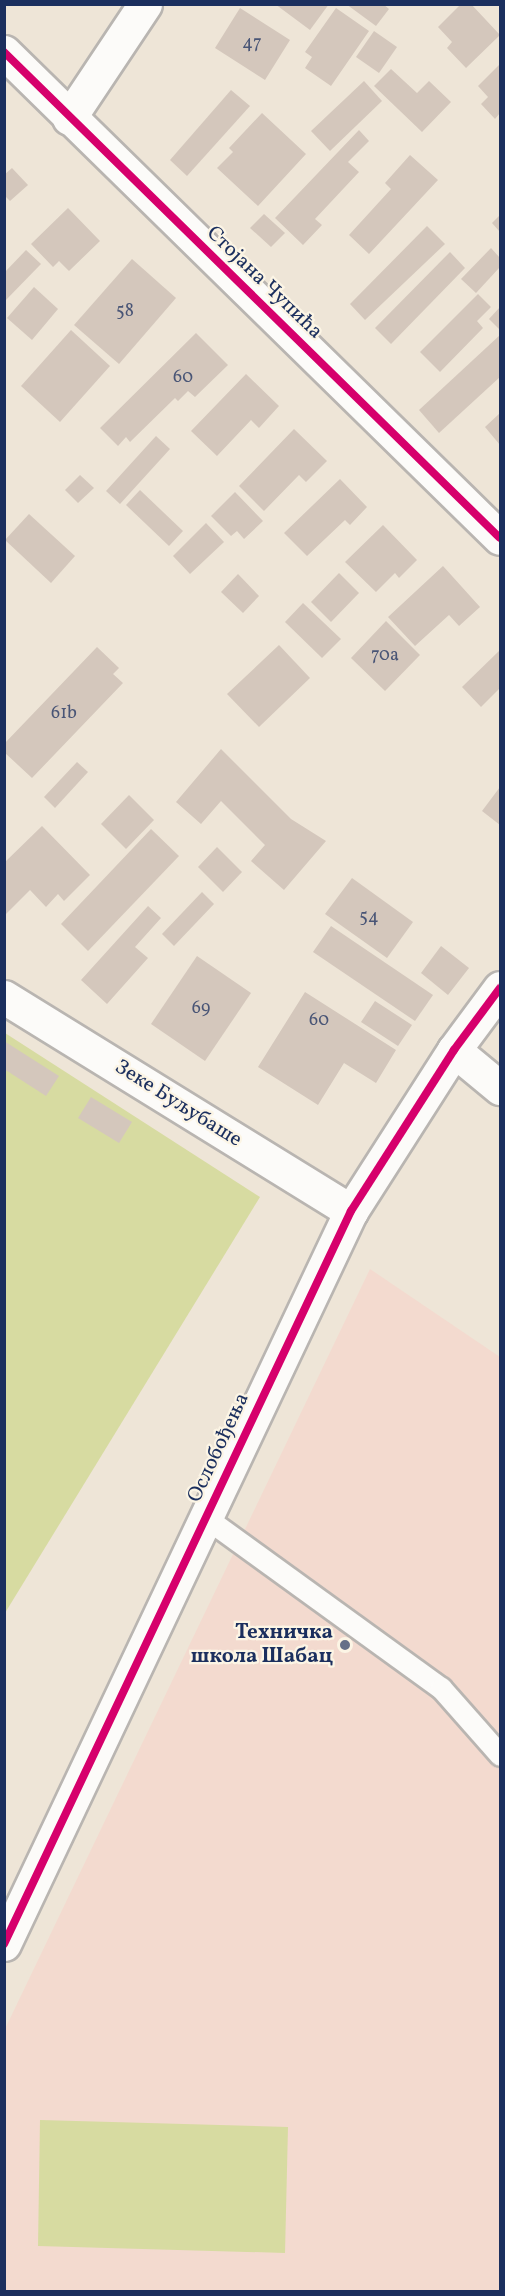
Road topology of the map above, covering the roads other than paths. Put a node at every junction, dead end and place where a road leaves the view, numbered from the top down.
1 (145, 4) edge
2 (4, 52) edge
3 (69, 118) junction
4 (501, 538) edge
5 (501, 988) edge
6 (4, 996) edge
7 (454, 1050) junction
8 (501, 1088) edge
9 (351, 1210) junction
10 (206, 1518) junction
11 (501, 1755) edge
12 (4, 1944) edge

1 - 3 street
2 - 3 street, Стојана Чупића
3 - 4 street, Стојана Чупића
5 - 7 street, Ослобођења
6 - 9 street, Зеке Буљубаше
7 - 8 street
7 - 9 street, Ослобођења
9 - 10 street, Ослобођења
10 - 11 lane
10 - 12 street, Ослобођења

